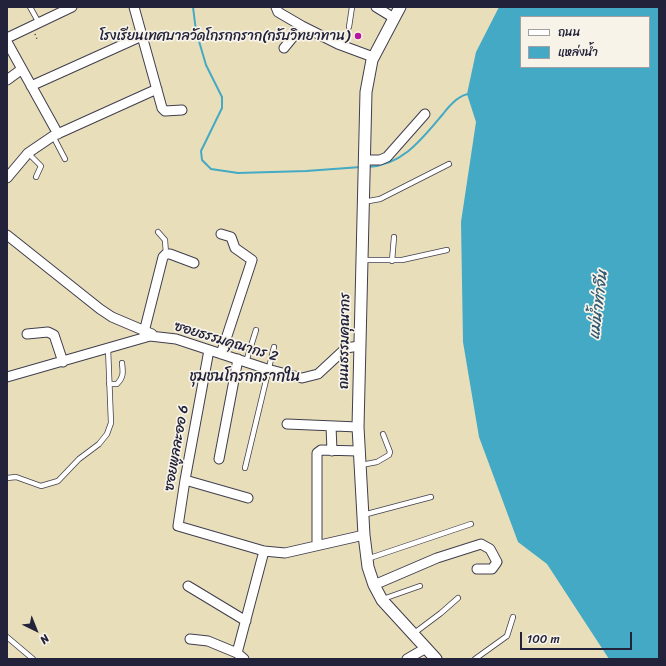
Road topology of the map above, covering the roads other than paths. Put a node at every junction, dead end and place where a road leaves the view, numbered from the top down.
1 (30, 7) edge
2 (72, 7) edge
3 (134, 7) edge
4 (276, 7) edge
5 (352, 7) edge
6 (376, 7) edge
7 (400, 7) edge
8 (394, 18) junction
9 (39, 23) junction
10 (302, 26) junction
11 (349, 27) dead end
12 (142, 36) junction
13 (7, 38) edge
14 (7, 42) edge
15 (284, 48) dead end
16 (373, 57) junction
17 (22, 69) junction
18 (7, 80) edge
19 (31, 86) junction
20 (157, 89) junction
21 (182, 110) dead end
22 (425, 114) dead end
23 (55, 135) junction
24 (28, 153) junction
25 (65, 159) dead end
26 (364, 161) junction
27 (449, 164) dead end
28 (36, 177) dead end
29 (7, 178) edge
30 (364, 202) junction
31 (158, 232) dead end
32 (221, 234) dead end
33 (7, 236) edge
34 (394, 236) dead end
35 (447, 250) dead end
36 (166, 254) junction
37 (362, 260) junction
38 (392, 261) junction
39 (194, 264) dead end
40 (256, 330) dead end
41 (144, 332) junction
42 (27, 334) dead end
43 (160, 337) junction
44 (274, 346) dead end
45 (359, 346) junction
46 (108, 348) junction
47 (210, 350) junction
48 (221, 354) junction
49 (242, 361) junction
50 (63, 362) junction
51 (122, 363) dead end
52 (267, 369) junction
53 (7, 377) edge
54 (109, 384) junction
55 (287, 424) dead end
56 (331, 426) junction
57 (358, 427) junction
58 (383, 434) dead end
59 (332, 451) junction
60 (358, 451) junction
61 (219, 459) dead end
62 (359, 466) junction
63 (245, 468) dead end
64 (7, 478) edge
65 (185, 480) junction
66 (431, 497) dead end
67 (248, 498) dead end
68 (363, 515) junction
69 (471, 524) dead end
70 (364, 535) junction
71 (317, 545) junction
72 (264, 551) junction
73 (367, 559) junction
74 (477, 569) dead end
75 (374, 585) junction
76 (188, 586) dead end
77 (420, 586) dead end
78 (458, 598) dead end
79 (382, 600) junction
80 (513, 617) dead end
81 (246, 622) junction
82 (413, 634) junction
83 (7, 637) edge
84 (190, 639) dead end
85 (426, 648) junction
86 (241, 656) edge
87 (33, 659) edge
88 (407, 659) edge
89 (436, 659) edge
90 (475, 659) edge

1 - 9 lane
2 - 9 street
3 - 12 street
4 - 10 street
5 - 11 lane
6 - 8 street
7 - 8 street, ถนนธรรมคุณากร
8 - 16 street, ถนนธรรมคุณากร
9 - 13 street
10 - 15 street
10 - 16 street
12 - 19 street
12 - 20 street
14 - 17 street
16 - 26 street, ถนนธรรมคุณากร
17 - 18 street
17 - 19 street
19 - 23 street
20 - 21 street
20 - 23 street
22 - 26 street
23 - 24 street
23 - 25 lane
24 - 28 lane
24 - 29 street
26 - 30 street, ถนนธรรมคุณากร
27 - 30 lane
30 - 37 street, ถนนธรรมคุณากร
31 - 36 lane
32 - 48 street
33 - 41 street
34 - 38 lane
35 - 38 lane
36 - 39 street
36 - 41 street
37 - 38 lane
37 - 45 street, ถนนธรรมคุณากร
40 - 49 lane
41 - 43 street
42 - 50 street
43 - 46 street, ซอยธรรมคุณากร 2
43 - 47 street, ซอยธรรมคุณากร 2
44 - 52 lane
45 - 52 street, ซอยธรรมคุณากร 2
45 - 57 street, ถนนธรรมคุณากร
46 - 50 street, ซอยธรรมคุณากร 2
46 - 54 lane
47 - 48 street, ซอยธรรมคุณากร 2
47 - 65 street, ซอยพูลละออ 6
48 - 49 street, ซอยธรรมคุณากร 2
49 - 52 street, ซอยธรรมคุณากร 2
49 - 61 street
50 - 53 street, ซอยธรรมคุณากร 2
51 - 54 lane
52 - 63 lane
54 - 64 lane
55 - 56 street
56 - 57 street
56 - 59 street
57 - 60 street, ถนนธรรมคุณากร
58 - 62 lane
59 - 60 street
59 - 71 street
60 - 62 street, ถนนธรรมคุณากร
62 - 68 street, ถนนธรรมคุณากร
65 - 67 street
65 - 72 street, ซอยพูลละออ 6
66 - 68 lane
68 - 70 street, ถนนธรรมคุณากร
69 - 73 lane
70 - 71 street
70 - 73 street, ถนนธรรมคุณากร
71 - 72 street
72 - 81 street
73 - 75 street, ถนนธรรมคุณากร
74 - 75 street
75 - 79 street, ถนนธรรมคุณากร
76 - 81 street
77 - 79 lane
78 - 82 lane
79 - 82 street, ถนนธรรมคุณากร
80 - 90 lane
81 - 86 street
82 - 85 street, ถนนธรรมคุณากร
83 - 87 lane
84 - 86 street
85 - 88 street
85 - 89 street, ถนนธรรมคุณากร

